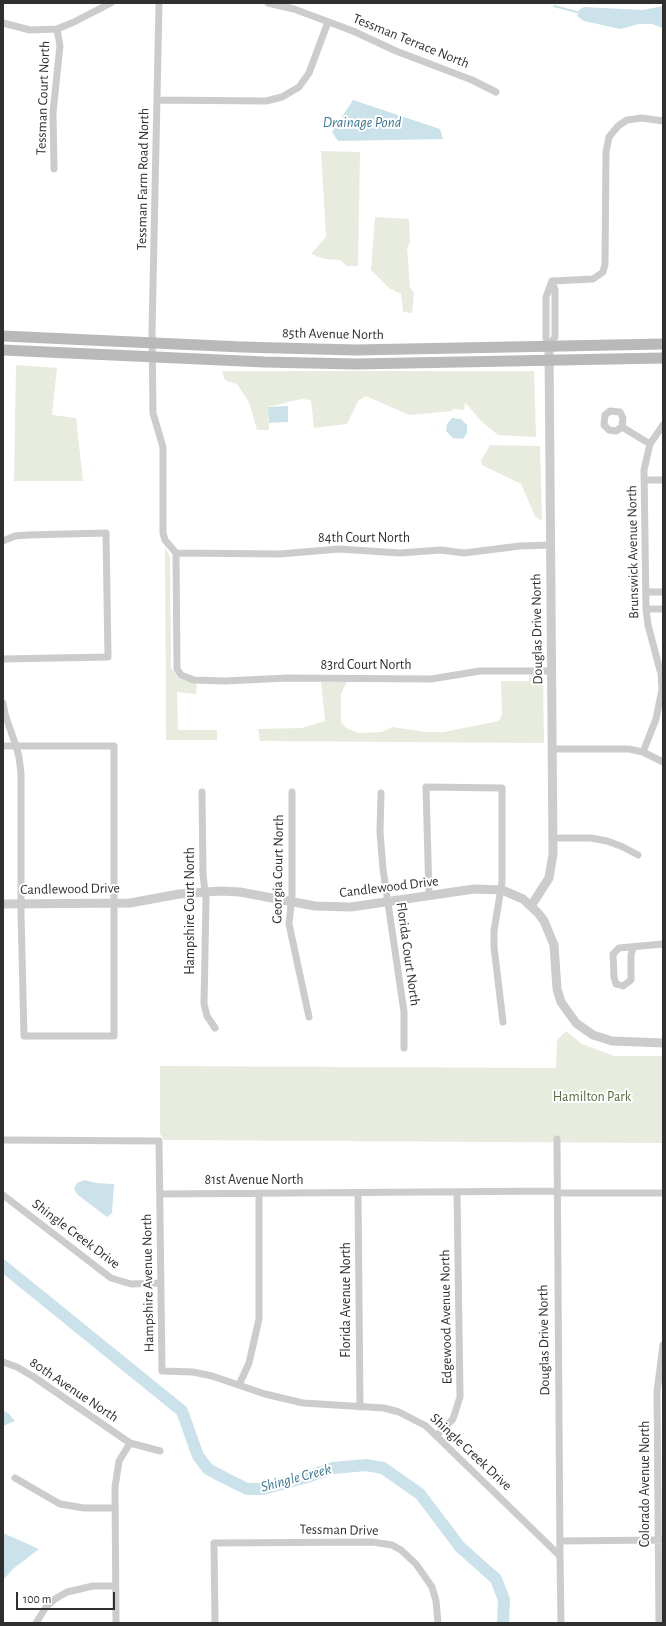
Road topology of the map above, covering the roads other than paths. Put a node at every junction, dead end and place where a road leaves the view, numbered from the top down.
1 (111, 3) edge
2 (158, 3) edge
3 (268, 3) edge
4 (328, 22) junction
5 (3, 23) edge
6 (57, 28) junction
7 (496, 92) dead end
8 (157, 100) junction
9 (663, 121) edge
10 (54, 169) dead end
11 (3, 336) edge
12 (152, 342) junction
13 (663, 344) edge
14 (549, 346) junction
15 (3, 350) edge
16 (356, 350) junction
17 (152, 356) junction
18 (663, 358) edge
19 (549, 361) junction
20 (356, 364) junction
21 (663, 425) edge
22 (622, 427) dead end
23 (650, 444) junction
24 (645, 480) junction
25 (663, 480) edge
26 (3, 541) edge
27 (550, 545) junction
28 (176, 553) junction
29 (646, 592) junction
30 (663, 592) edge
31 (663, 609) edge
32 (646, 610) junction
33 (3, 658) edge
34 (552, 671) junction
35 (3, 703) edge
36 (3, 746) edge
37 (16, 746) junction
38 (552, 750) junction
39 (643, 752) junction
40 (663, 762) edge
41 (202, 792) dead end
42 (292, 792) dead end
43 (381, 793) dead end
44 (554, 838) junction
45 (638, 855) dead end
46 (502, 890) junction
47 (205, 891) junction
48 (429, 896) junction
49 (292, 902) junction
50 (113, 903) junction
51 (387, 903) junction
52 (3, 904) edge
53 (21, 904) junction
54 (531, 906) junction
55 (663, 944) edge
56 (634, 948) junction
57 (309, 1017) dead end
58 (503, 1022) dead end
59 (214, 1028) dead end
60 (663, 1043) edge
61 (404, 1048) dead end
62 (557, 1139) dead end
63 (3, 1140) edge
64 (457, 1192) junction
65 (557, 1192) junction
66 (358, 1193) junction
67 (663, 1193) edge
68 (160, 1194) junction
69 (259, 1194) junction
70 (3, 1195) edge
71 (161, 1283) junction
72 (663, 1345) edge
73 (3, 1362) edge
74 (162, 1371) joint
75 (239, 1385) junction
76 (360, 1407) junction
77 (437, 1435) junction
78 (130, 1443) junction
79 (160, 1451) dead end
80 (15, 1478) dead end
81 (115, 1508) junction
82 (661, 1540) edge
83 (560, 1541) junction
84 (560, 1556) junction
85 (115, 1586) junction
86 (36, 1623) edge
87 (116, 1623) edge
88 (214, 1623) edge
89 (438, 1623) edge
90 (561, 1623) edge
91 (659, 1623) edge

1 - 6 street
2 - 8 street, Tessman Farm Road North
3 - 4 street, Tessman Terrace North
4 - 7 street, Tessman Terrace North
4 - 8 street
5 - 6 street
6 - 10 street, Tessman Court North
8 - 12 street, Tessman Farm Road North
9 - 14 street, Douglas Drive North
11 - 12 main road, 85th Avenue North
12 - 16 main road, 85th Avenue North
12 - 17 street, Tessman Farm Road North
13 - 14 main road, 85th Avenue North
14 - 16 main road, 85th Avenue North
14 - 19 street, Douglas Drive North
15 - 17 main road, 85th Avenue North
16 - 20 main road
17 - 20 main road, 85th Avenue North
17 - 28 street, Tessman Farm Road North
18 - 19 main road, 85th Avenue North
19 - 20 main road, 85th Avenue North
19 - 27 street, Douglas Drive North
21 - 23 street, Brunswick Avenue North
22 - 23 street
23 - 24 street, Brunswick Avenue North
24 - 25 street
24 - 29 street, Brunswick Avenue North
26 - 33 street
27 - 28 street, 84th Court North
27 - 34 street, Douglas Drive North
28 - 34 street, 83rd Court North
29 - 30 street
29 - 32 street, Brunswick Avenue North
31 - 32 street
32 - 39 street, Brunswick Avenue North
34 - 38 street, Douglas Drive North
35 - 37 street
36 - 37 street
37 - 50 street
37 - 53 street
38 - 39 street
38 - 44 street, Douglas Drive North
39 - 40 street
41 - 47 street, Hampshire Court North
42 - 49 street, Georgia Court North
43 - 51 street, Florida Court North
44 - 45 street
44 - 54 street, Douglas Drive North
46 - 48 street, Candlewood Drive
46 - 48 street
46 - 54 street, Candlewood Drive
46 - 58 street
47 - 49 street, Candlewood Drive
47 - 50 street, Candlewood Drive
47 - 59 street, Hampshire Court North
48 - 51 street, Candlewood Drive
49 - 51 street, Candlewood Drive
49 - 57 street, Georgia Court North
50 - 53 street, Candlewood Drive
50 - 53 street
51 - 61 street, Florida Court North
52 - 53 street, Candlewood Drive
54 - 60 street, Candlewood Drive
55 - 56 street
56 - 56 street
62 - 65 street, Douglas Drive North
63 - 68 street
64 - 65 street, 81st Avenue North
64 - 66 street, 81st Avenue North
64 - 77 street, Edgewood Avenue North
65 - 67 street, 81st Avenue North
65 - 83 street, Douglas Drive North
66 - 69 street, 81st Avenue North
66 - 76 street, Florida Avenue North
68 - 69 street, 81st Avenue North
68 - 71 street, Hampshire Avenue North
69 - 75 street
70 - 71 street, Shingle Creek Drive
71 - 74 street, Hampshire Avenue North
72 - 82 street, Colorado Avenue North
73 - 78 street, 80th Avenue North
74 - 75 street, Shingle Creek Drive
75 - 76 street, Shingle Creek Drive
76 - 77 street, Shingle Creek Drive
77 - 84 street, Shingle Creek Drive
78 - 79 street, 80th Avenue North
78 - 81 street
80 - 81 street
81 - 85 street
82 - 83 street
82 - 91 street, Colorado Avenue North
83 - 84 street, Douglas Drive North
84 - 90 street
85 - 86 street
85 - 87 street
88 - 89 street, Tessman Drive

